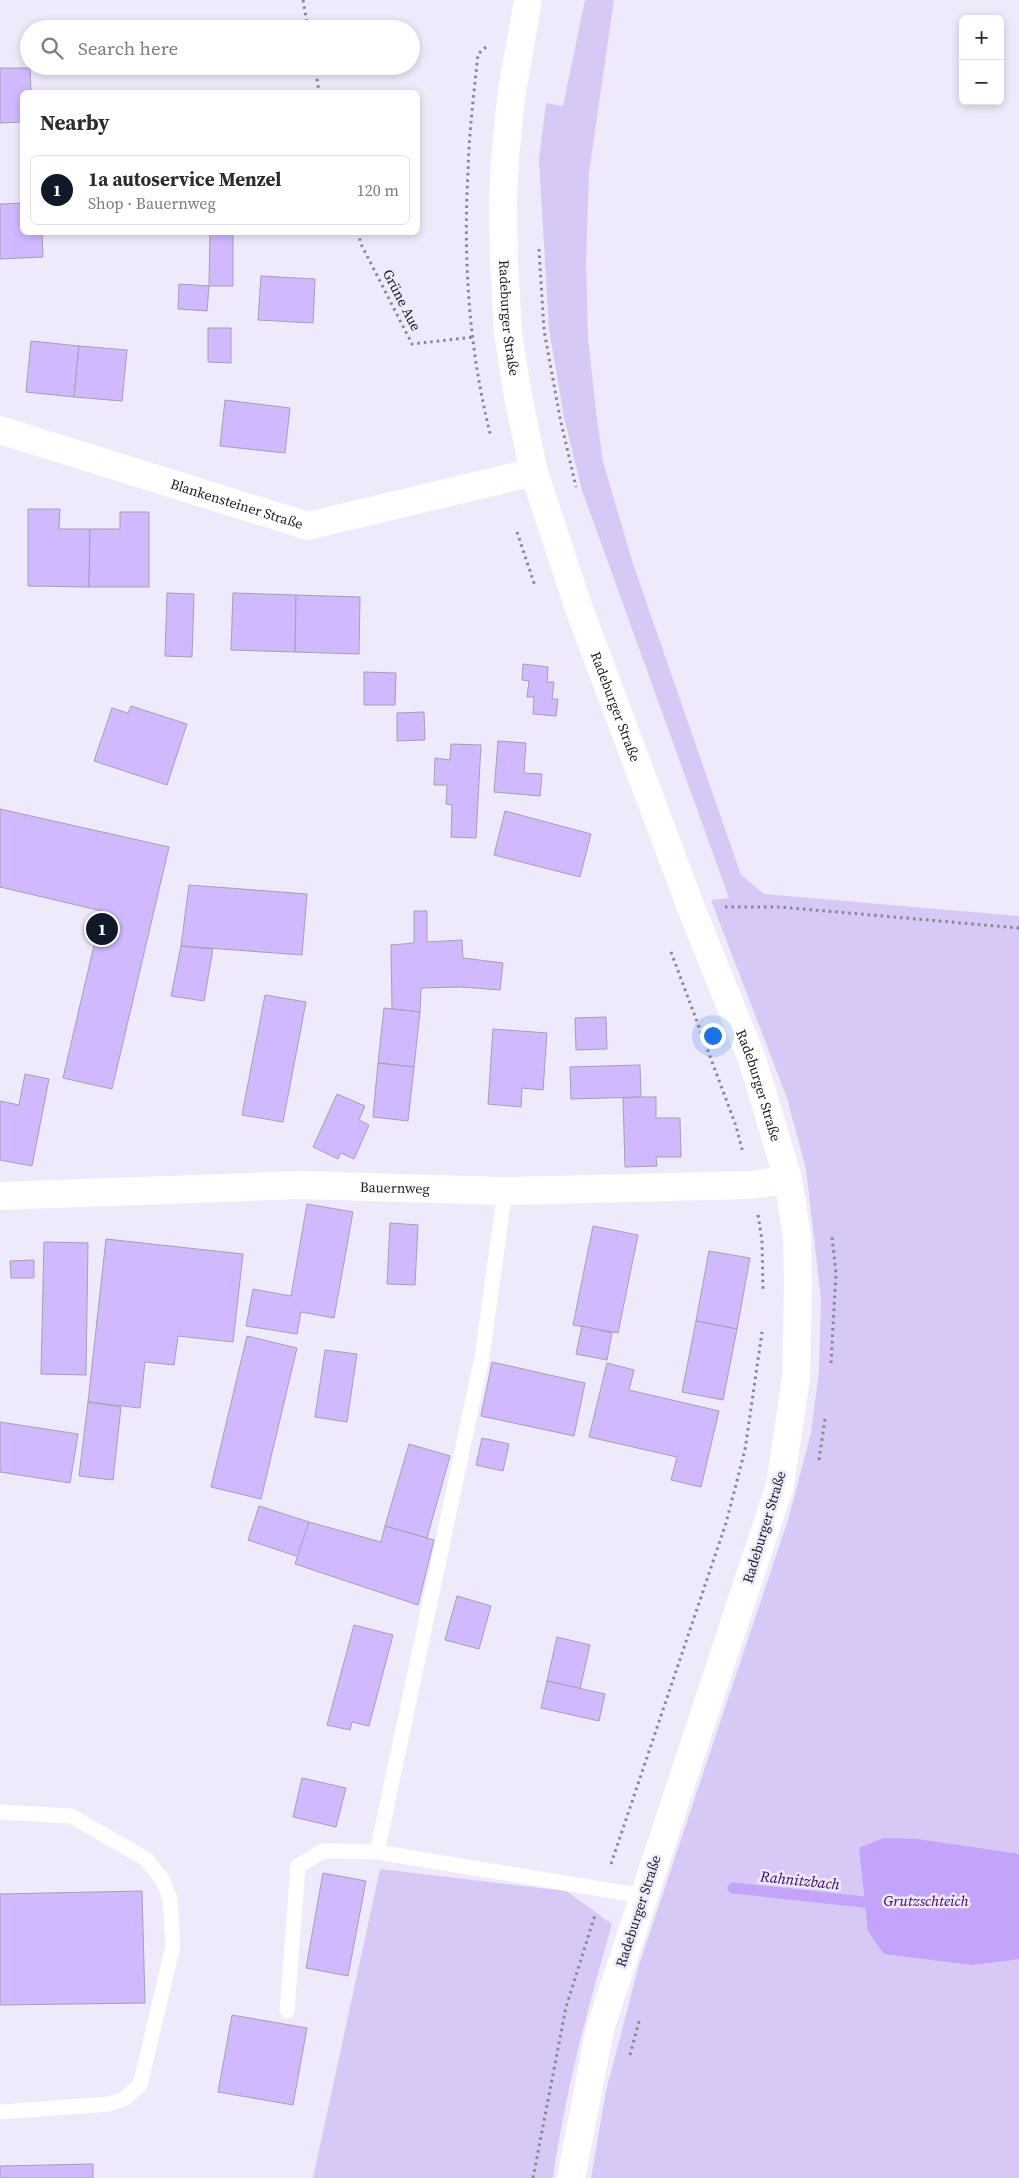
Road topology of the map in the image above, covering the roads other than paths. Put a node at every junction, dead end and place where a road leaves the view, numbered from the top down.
1 (528, 0) edge
2 (0, 430) edge
3 (534, 472) junction
4 (788, 1179) junction
5 (505, 1191) junction
6 (0, 1196) edge
7 (0, 1812) edge
8 (377, 1852) junction
9 (643, 1896) junction
10 (287, 2011) dead end
11 (0, 2112) edge
12 (571, 2178) edge

1 - 3 main road, Radeburger Straße
2 - 3 main road, Blankensteiner Straße
3 - 4 main road, Radeburger Straße
4 - 5 main road, Bauernweg
4 - 9 main road, Radeburger Straße
5 - 6 main road, Bauernweg
5 - 8 lane
7 - 11 lane
8 - 9 lane
8 - 10 lane
9 - 12 main road, Radeburger Straße

